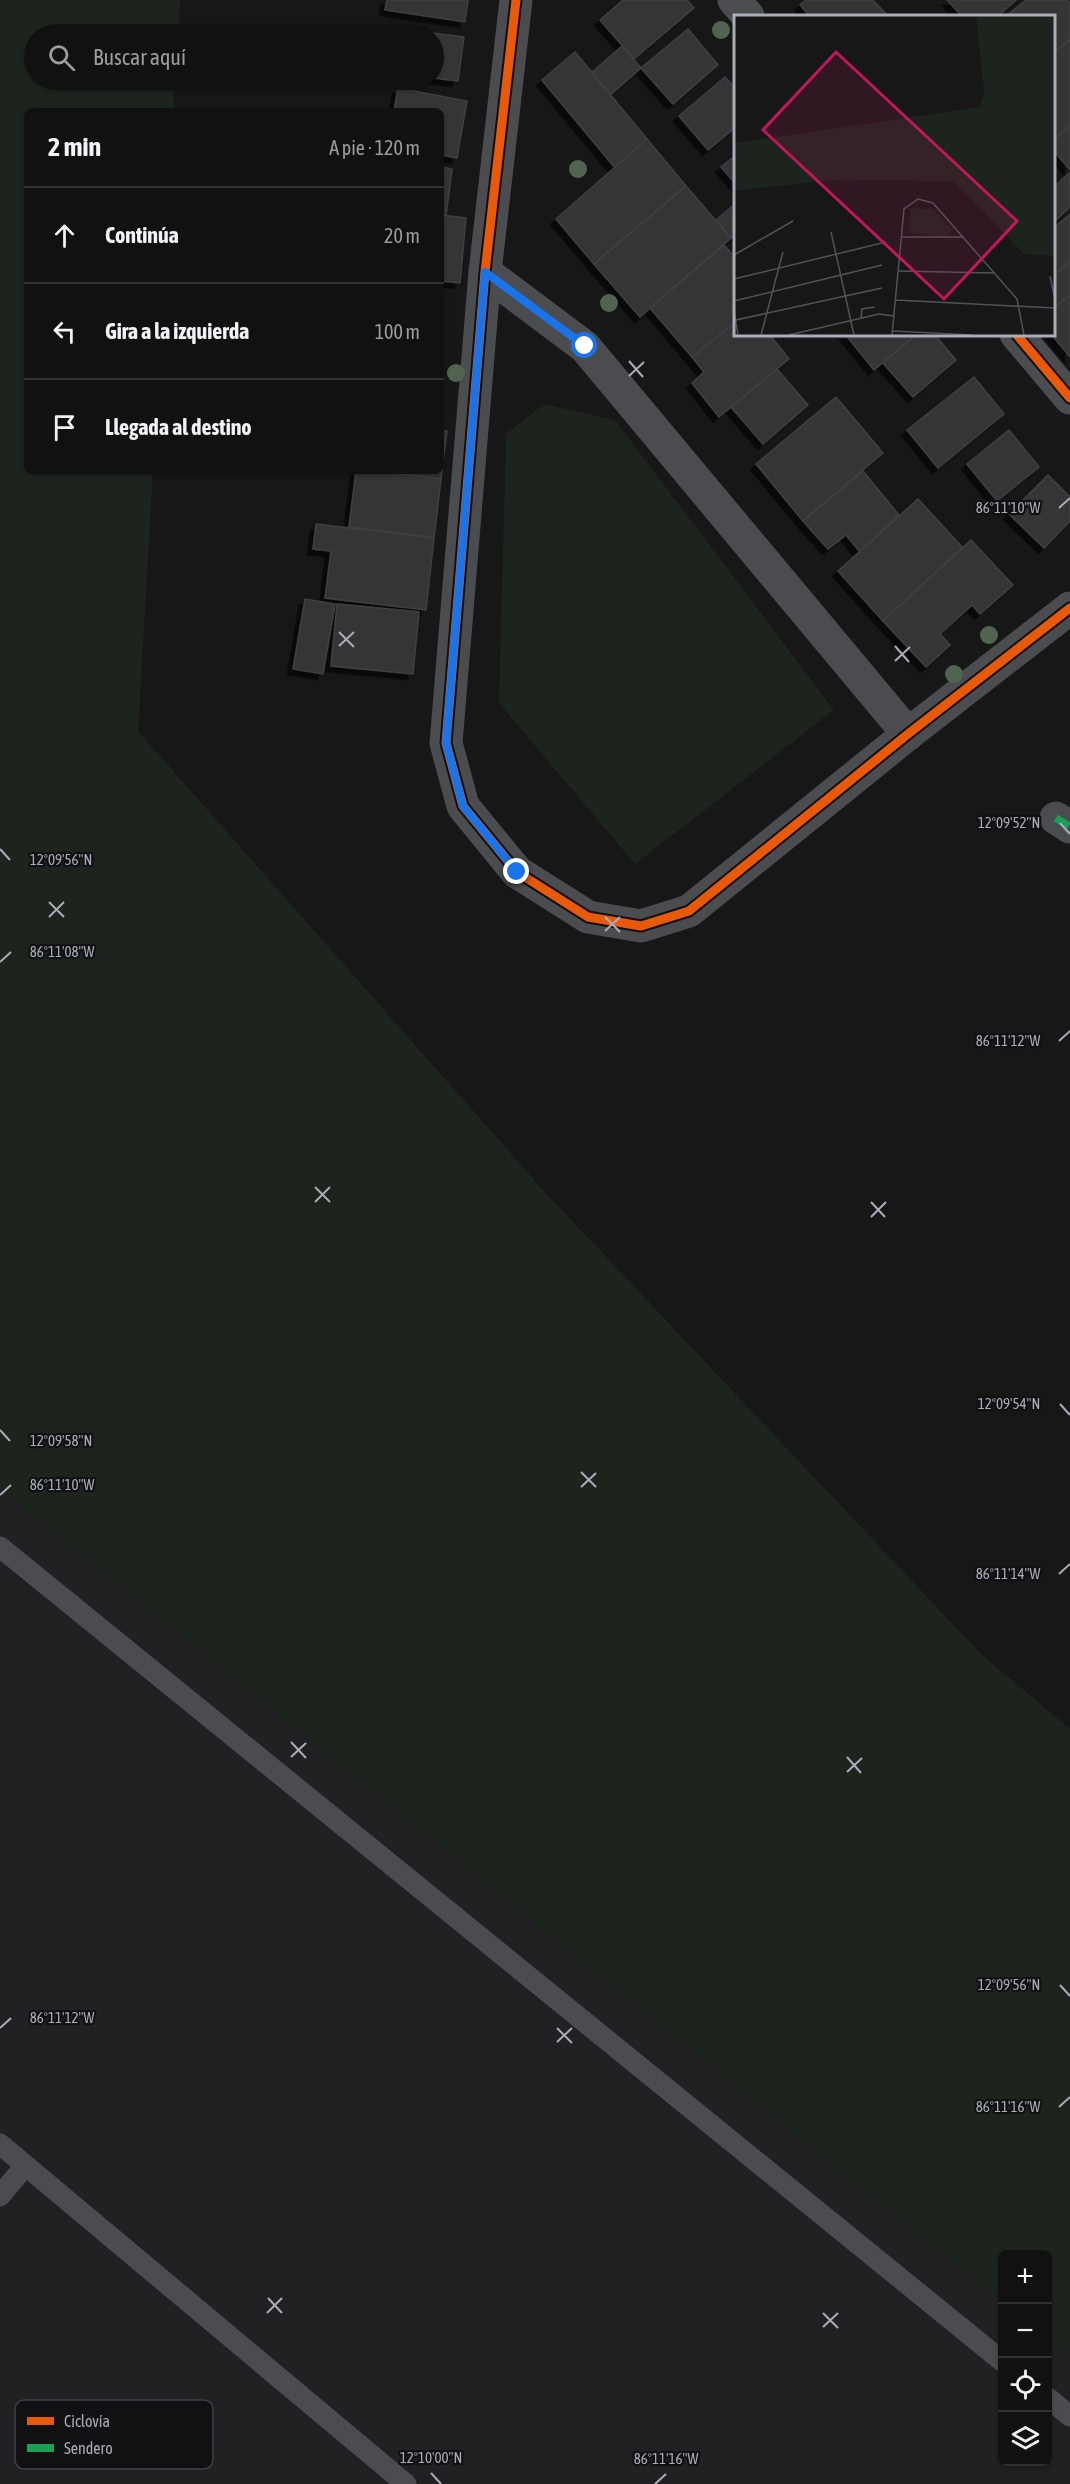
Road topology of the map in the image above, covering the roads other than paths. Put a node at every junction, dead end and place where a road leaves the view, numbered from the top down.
1 (516, 0) edge
2 (734, 0) edge
3 (747, 15) edge
4 (485, 272) junction
5 (1018, 336) edge
6 (1070, 398) edge
7 (1070, 608) edge
8 (908, 734) junction
9 (0, 1547) edge
10 (0, 2144) edge
11 (25, 2166) junction
12 (0, 2196) edge
13 (998, 2358) edge
14 (1052, 2401) edge
15 (1070, 2416) edge
16 (406, 2484) edge

1 - 4 street
2 - 3 street
4 - 8 street
4 - 8 street
5 - 6 street
7 - 8 street
9 - 13 lane
10 - 11 lane
11 - 12 lane
11 - 16 lane
14 - 15 lane

